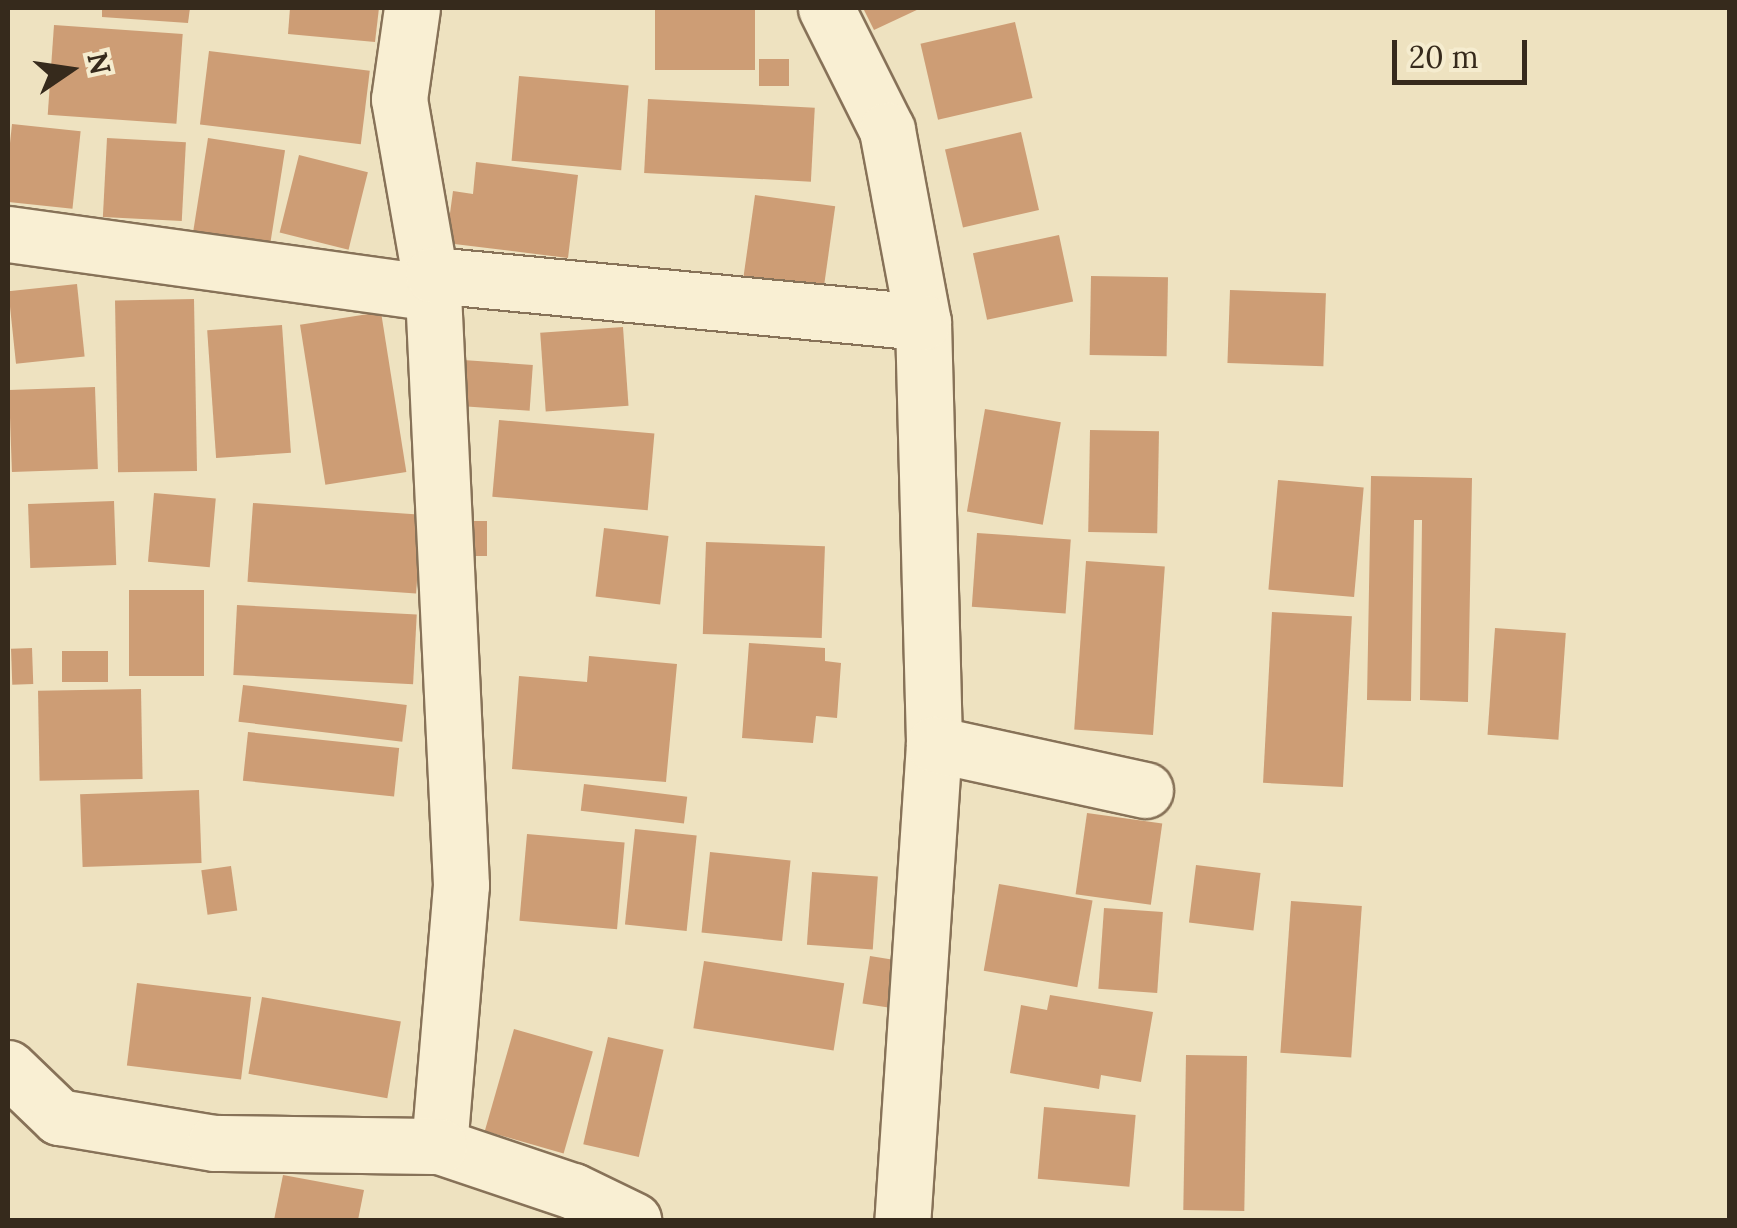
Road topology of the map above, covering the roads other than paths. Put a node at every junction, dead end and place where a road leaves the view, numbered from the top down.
1 (412, 8) edge
2 (826, 8) edge
3 (8, 234) edge
4 (433, 284) junction
5 (922, 322) junction
6 (934, 744) junction
7 (1145, 790) dead end
8 (8, 1068) edge
9 (439, 1146) junction
10 (633, 1220) edge
11 (902, 1220) edge

1 - 4 street
2 - 5 street
3 - 4 street
4 - 5 street
4 - 9 street
5 - 6 street
6 - 7 street
6 - 11 street
8 - 9 street
9 - 10 street

